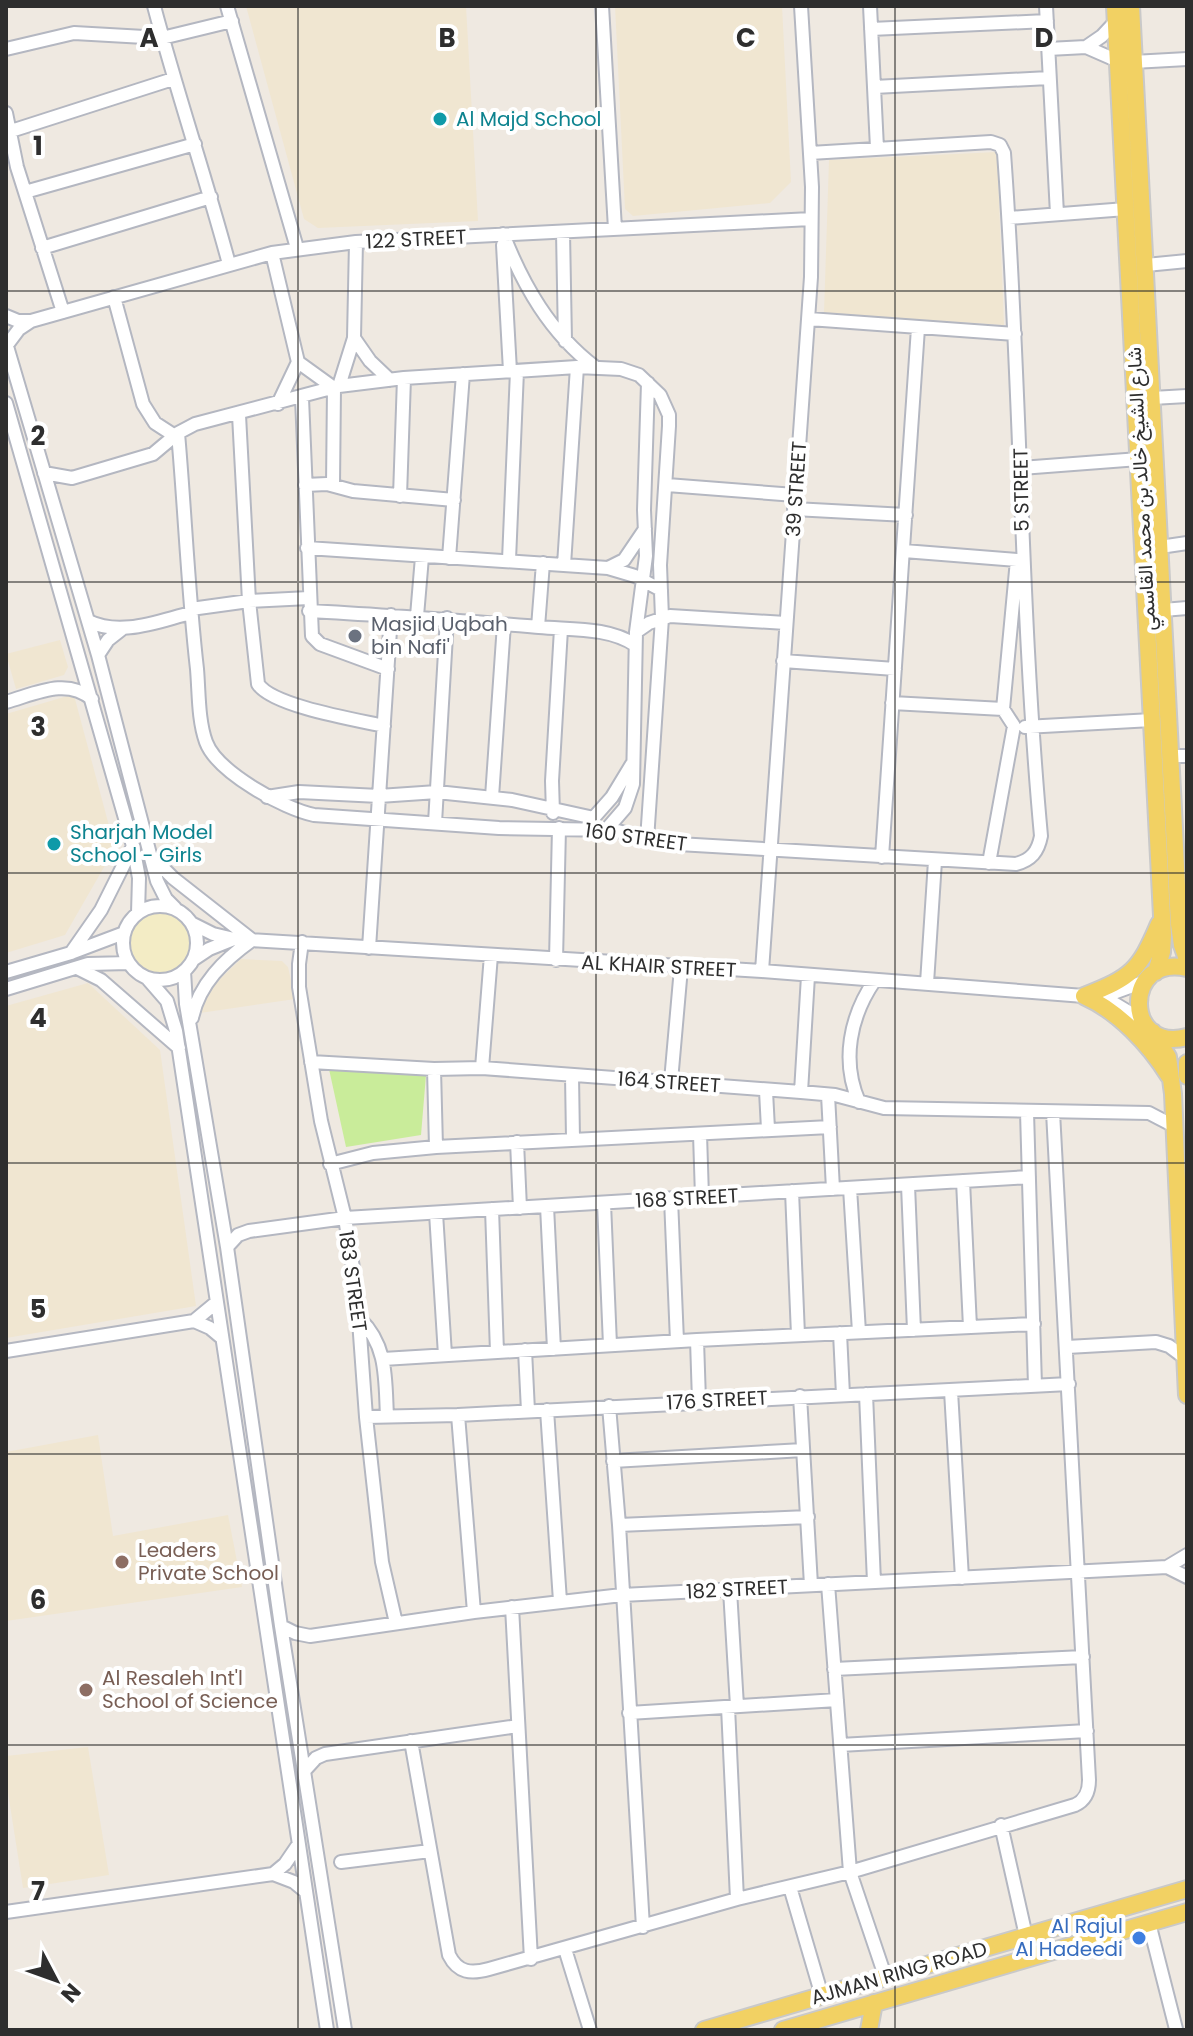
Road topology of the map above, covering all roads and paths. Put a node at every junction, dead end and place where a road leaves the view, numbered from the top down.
1 (154, 6) edge
2 (227, 6) edge
3 (602, 6) edge
4 (801, 6) edge
5 (870, 6) edge
6 (1046, 6) edge
7 (1131, 6) edge
8 (1115, 13) edge
9 (232, 21) junction
10 (1047, 21) junction
11 (871, 29) junction
12 (162, 38) junction
13 (1086, 47) junction
14 (6, 49) edge
15 (1048, 49) junction
16 (1187, 59) edge
17 (1126, 62) junction
18 (1049, 78) junction
19 (173, 79) junction
20 (874, 87) junction
21 (6, 113) edge
22 (11, 131) junction
23 (195, 144) junction
24 (877, 148) junction
25 (810, 153) junction
26 (1124, 182) junction
27 (25, 192) junction
28 (211, 197) junction
29 (1126, 209) junction
30 (1144, 211) junction
31 (1057, 214) junction
32 (1009, 218) junction
33 (811, 219) junction
34 (615, 229) junction
35 (563, 232) junction
36 (503, 234) junction
37 (356, 242) junction
38 (42, 248) junction
39 (297, 248) junction
40 (272, 253) junction
41 (1187, 261) edge
42 (229, 264) junction
43 (1146, 265) junction
44 (114, 297) junction
45 (63, 312) junction
46 (6, 316) edge
47 (809, 319) junction
48 (31, 321) junction
49 (918, 328) junction
50 (1015, 334) junction
51 (354, 338) junction
52 (565, 341) junction
53 (6, 344) edge
54 (298, 362) junction
55 (577, 367) junction
56 (595, 367) junction
57 (514, 371) junction
58 (463, 374) junction
59 (404, 378) junction
60 (390, 380) junction
61 (648, 383) junction
62 (336, 387) junction
63 (1187, 396) edge
64 (302, 398) junction
65 (1152, 398) junction
66 (6, 403) edge
67 (278, 404) junction
68 (239, 415) junction
69 (177, 434) junction
70 (1139, 459) junction
71 (1021, 468) junction
72 (44, 473) junction
73 (72, 478) junction
74 (305, 485) junction
75 (333, 485) junction
76 (667, 485) junction
77 (400, 496) junction
78 (51, 500) junction
79 (454, 500) junction
80 (794, 502) junction
81 (906, 515) junction
82 (1021, 518) junction
83 (645, 529) junction
84 (1187, 543) edge
85 (1160, 547) junction
86 (307, 548) junction
87 (904, 551) junction
88 (422, 557) junction
89 (449, 558) junction
90 (509, 560) junction
91 (1017, 560) junction
92 (543, 563) junction
93 (564, 565) junction
94 (608, 568) junction
95 (643, 580) junction
96 (661, 590) junction
97 (249, 601) junction
98 (309, 605) junction
99 (1187, 608) edge
100 (1163, 610) junction
101 (191, 611) junction
102 (391, 615) junction
103 (417, 616) junction
104 (447, 618) junction
105 (662, 618) junction
106 (88, 621) junction
107 (786, 623) junction
108 (504, 624) junction
109 (538, 627) junction
110 (122, 629) junction
111 (561, 629) junction
112 (635, 639) junction
113 (98, 655) junction
114 (81, 660) junction
115 (783, 661) junction
116 (388, 669) junction
117 (895, 669) junction
118 (60, 686) junction
119 (92, 699) junction
120 (6, 702) edge
121 (892, 703) junction
122 (1003, 709) junction
123 (1152, 720) junction
124 (384, 726) junction
125 (1014, 726) junction
126 (1032, 727) junction
127 (1179, 756) edge
128 (634, 761) junction
129 (633, 784) junction
130 (650, 786) junction
131 (437, 792) junction
132 (379, 796) junction
133 (267, 797) junction
134 (492, 797) junction
135 (553, 808) junction
136 (594, 818) junction
137 (379, 820) junction
138 (435, 823) junction
139 (558, 828) junction
140 (582, 829) junction
141 (606, 830) junction
142 (1041, 836) joint
143 (647, 840) junction
144 (133, 846) junction
145 (770, 850) junction
146 (152, 857) junction
147 (882, 857) junction
148 (935, 861) junction
149 (989, 863) junction
150 (175, 908) junction
151 (138, 913) junction
152 (1162, 918) junction
153 (193, 924) junction
154 (1183, 932) edge
155 (124, 933) junction
156 (234, 939) junction
157 (252, 940) junction
158 (302, 942) junction
159 (369, 948) junction
160 (71, 953) junction
161 (491, 955) junction
162 (194, 959) junction
163 (1187, 959) edge
164 (556, 960) junction
165 (129, 963) junction
166 (77, 968) junction
167 (681, 968) junction
168 (1187, 968) edge
169 (184, 971) junction
170 (762, 971) junction
171 (6, 972) edge
172 (808, 976) junction
173 (1151, 976) junction
174 (147, 978) junction
175 (875, 980) junction
176 (927, 983) junction
177 (6, 989) edge
178 (1084, 996) junction
179 (190, 1025) junction
180 (1147, 1026) junction
181 (1187, 1037) edge
182 (179, 1048) junction
183 (311, 1062) junction
184 (1187, 1063) edge
185 (482, 1068) junction
186 (434, 1069) junction
187 (572, 1076) junction
188 (671, 1081) junction
189 (1177, 1083) edge
190 (766, 1091) junction
191 (801, 1092) junction
192 (828, 1095) junction
193 (859, 1102) junction
194 (1027, 1112) junction
195 (1053, 1112) junction
196 (1149, 1113) junction
197 (1174, 1126) junction
198 (830, 1127) junction
199 (768, 1129) junction
200 (700, 1134) junction
201 (573, 1139) junction
202 (517, 1142) junction
203 (436, 1147) junction
204 (330, 1164) junction
205 (1029, 1177) junction
206 (963, 1181) junction
207 (908, 1185) junction
208 (850, 1188) junction
209 (833, 1189) junction
210 (792, 1191) junction
211 (702, 1197) junction
212 (671, 1199) junction
213 (604, 1203) junction
214 (547, 1206) junction
215 (520, 1208) junction
216 (492, 1209) junction
217 (436, 1213) junction
218 (345, 1218) junction
219 (222, 1219) junction
220 (249, 1231) junction
221 (227, 1247) junction
222 (217, 1302) junction
223 (360, 1319) junction
224 (194, 1321) junction
225 (1034, 1324) junction
226 (1183, 1325) junction
227 (970, 1327) junction
228 (914, 1330) junction
229 (859, 1332) junction
230 (840, 1333) junction
231 (798, 1335) junction
232 (222, 1338) junction
233 (697, 1340) junction
234 (677, 1341) junction
235 (1156, 1342) junction
236 (610, 1345) junction
237 (1067, 1347) junction
238 (554, 1349) junction
239 (525, 1350) junction
240 (6, 1351) edge
241 (497, 1352) junction
242 (445, 1355) junction
243 (1185, 1358) edge
244 (383, 1359) junction
245 (1069, 1384) junction
246 (1035, 1386) junction
247 (951, 1391) junction
248 (866, 1394) junction
249 (843, 1395) junction
250 (1187, 1395) edge
251 (800, 1396) junction
252 (699, 1401) junction
253 (609, 1406) junction
254 (547, 1410) junction
255 (528, 1411) junction
256 (458, 1415) junction
257 (387, 1416) junction
258 (366, 1417) junction
259 (803, 1450) junction
260 (613, 1461) junction
261 (808, 1517) junction
262 (619, 1525) junction
263 (1187, 1555) edge
264 (1167, 1567) junction
265 (1079, 1573) junction
266 (1187, 1577) edge
267 (962, 1578) junction
268 (874, 1582) junction
269 (828, 1584) junction
270 (811, 1585) junction
271 (730, 1590) junction
272 (622, 1595) junction
273 (560, 1601) junction
274 (512, 1607) junction
275 (474, 1612) junction
276 (396, 1623) junction
277 (281, 1626) junction
278 (310, 1636) junction
279 (287, 1653) junction
280 (1083, 1657) junction
281 (834, 1669) junction
282 (837, 1700) junction
283 (732, 1706) junction
284 (629, 1713) junction
285 (518, 1726) junction
286 (1087, 1731) junction
287 (301, 1741) junction
288 (411, 1741) junction
289 (840, 1745) junction
290 (325, 1754) junction
291 (305, 1770) junction
292 (1001, 1825) junction
293 (298, 1845) junction
294 (430, 1851) junction
295 (341, 1862) dead end
296 (850, 1872) junction
297 (273, 1874) junction
298 (790, 1887) junction
299 (1184, 1887) edge
300 (305, 1891) junction
301 (737, 1899) junction
302 (6, 1912) edge
303 (1187, 1912) edge
304 (1149, 1923) junction
305 (643, 1927) junction
306 (1026, 1936) junction
307 (565, 1949) junction
308 (531, 1959) junction
309 (885, 1976) junction
310 (822, 1996) junction
311 (874, 2003) junction
312 (803, 2024) junction
313 (1187, 2026) edge
314 (327, 2030) edge
315 (345, 2030) edge
316 (590, 2030) edge
317 (704, 2030) edge
318 (783, 2030) edge
319 (823, 2030) edge
320 (869, 2030) edge
321 (1174, 2030) edge

1 - 12 street
2 - 9 street
3 - 34 street
4 - 25 street, 39 STREET
5 - 11 street
6 - 10 street
7 - 17 main road, شارع الشيخ خالد بن محمد القاسمي
8 - 13 street
8 - 17 main road, شارع الشيخ خالد بن محمد القاسمي
9 - 12 street
9 - 39 street
10 - 11 street
10 - 15 street
11 - 20 street
12 - 14 street
12 - 19 street
13 - 15 street
13 - 17 street
15 - 18 street
16 - 17 street
17 - 26 main road, شارع الشيخ خالد بن محمد القاسمي
17 - 30 main road, شارع الشيخ خالد بن محمد القاسمي
18 - 20 street
18 - 31 street
19 - 22 street
19 - 23 street
20 - 24 street
21 - 22 street
22 - 27 street
23 - 27 street
23 - 28 street
24 - 25 street
24 - 32 street, 5 STREET
25 - 33 street, 39 STREET
26 - 29 main road, شارع الشيخ خالد بن محمد القاسمي
26 - 30 main road
27 - 38 street
28 - 38 street
28 - 42 street
29 - 31 street
29 - 70 main road, شارع الشيخ خالد بن محمد القاسمي
30 - 43 main road, شارع الشيخ خالد بن محمد القاسمي
31 - 32 street
32 - 50 street, 5 STREET
33 - 34 street, 122 STREET
33 - 47 street, 39 STREET
34 - 35 street, 122 STREET
35 - 36 street, 122 STREET
35 - 52 street
36 - 37 street, 122 STREET
36 - 52 street
36 - 57 street
37 - 39 street, 122 STREET
37 - 51 street
38 - 45 street
39 - 40 street, 122 STREET
40 - 42 street, 122 STREET
40 - 54 street
41 - 43 street
42 - 44 street, 122 STREET
43 - 65 main road, شارع الشيخ خالد بن محمد القاسمي
44 - 45 street, 122 STREET
44 - 69 street
45 - 48 street, 122 STREET
46 - 48 street, 122 STREET
47 - 49 street
47 - 80 street, 39 STREET
48 - 53 street, 122 STREET
49 - 50 street
49 - 81 street
50 - 71 street, 5 STREET
51 - 60 street
51 - 62 street
52 - 56 street
53 - 72 street
54 - 62 street
54 - 67 street
55 - 56 street
55 - 57 street
55 - 93 street
56 - 61 street
57 - 58 street
57 - 90 street
58 - 59 street
58 - 79 street
59 - 60 street
59 - 77 street
60 - 62 street
61 - 76 street
61 - 83 street
62 - 64 street
62 - 75 street
63 - 65 street
64 - 67 street
64 - 74 street
65 - 85 main road, شارع الشيخ خالد بن محمد القاسمي
66 - 114 street
67 - 68 street
68 - 69 street
68 - 97 street
69 - 73 street
69 - 101 street, 160 STREET
70 - 71 street
70 - 123 main road, شارع الشيخ خالد بن محمد القاسمي
71 - 82 street, 5 STREET
72 - 73 street
72 - 78 street
73 - 78 street
74 - 75 street
74 - 86 street
75 - 77 street
76 - 80 street
76 - 96 street
77 - 79 street
78 - 106 street
79 - 89 street
80 - 81 street
80 - 107 street, 39 STREET
81 - 87 street
82 - 91 street
82 - 126 street, 5 STREET
83 - 94 street
83 - 95 street
84 - 85 street
85 - 100 main road, شارع الشيخ خالد بن محمد القاسمي
86 - 88 street
86 - 98 street
87 - 91 street
87 - 117 street
88 - 89 street
88 - 103 street
89 - 90 street
90 - 92 street
91 - 122 street
92 - 93 street
92 - 109 street
93 - 94 street
94 - 95 street
95 - 96 street
95 - 112 street
96 - 105 street
97 - 98 street
97 - 101 street
97 - 124 street
98 - 102 street
98 - 116 street
99 - 100 street
100 - 127 main road, شارع الشيخ خالد بن محمد القاسمي
101 - 110 street
101 - 133 street, 160 STREET
102 - 103 street
102 - 116 street
103 - 104 street
104 - 108 street
104 - 131 street
105 - 107 street
105 - 112 street
105 - 130 street
106 - 110 street
106 - 113 street
107 - 115 street, 39 STREET
108 - 109 street
108 - 134 street
109 - 111 street
110 - 113 street
111 - 112 street
111 - 135 street
112 - 128 street
113 - 146 street
114 - 118 street
114 - 119 street
115 - 117 street
115 - 145 street, 39 STREET
116 - 124 street
117 - 121 street
118 - 119 street
118 - 120 street
119 - 144 street
121 - 122 street
121 - 147 street
122 - 125 street
123 - 126 street
123 - 152 main road, شارع الشيخ خالد بن محمد القاسمي
124 - 132 street
125 - 126 street
125 - 149 street
126 - 142 street, 5 STREET
127 - 154 main road, شارع الشيخ خالد بن محمد القاسمي
128 - 129 street
128 - 136 street
129 - 130 street
129 - 141 street
130 - 143 street
131 - 132 street
131 - 134 street
131 - 138 street
132 - 133 street
132 - 137 street
133 - 137 street, 160 STREET
134 - 135 street
135 - 136 street
135 - 139 street
136 - 140 street
137 - 138 street, 160 STREET
137 - 159 street
138 - 139 street, 160 STREET
139 - 140 street, 160 STREET
139 - 164 street
140 - 141 street, 160 STREET
141 - 143 street, 160 STREET
142 - 149 street, 160 STREET
143 - 145 street, 160 STREET
144 - 151 street
144 - 160 street
145 - 147 street, 160 STREET
145 - 170 street, 39 STREET
146 - 150 street
146 - 157 street
147 - 148 street, 160 STREET
148 - 149 street, 160 STREET
148 - 176 street
150 - 151 street
150 - 153 street
151 - 155 street
152 - 173 main road, شارع الشيخ خالد بن محمد القاسمي
152 - 178 main road
153 - 156 street, AL KHAIR STREET
153 - 162 street
154 - 163 main road, شارع الشيخ خالد بن محمد القاسمي
155 - 160 street
155 - 165 street
156 - 157 street, AL KHAIR STREET
156 - 162 street, AL KHAIR STREET
157 - 158 street, AL KHAIR STREET
157 - 179 street
158 - 159 street, AL KHAIR STREET
158 - 183 street, 183 STREET
159 - 161 street, AL KHAIR STREET
160 - 171 street
161 - 164 street, AL KHAIR STREET
161 - 185 street
162 - 169 street
164 - 167 street, AL KHAIR STREET
165 - 166 street
165 - 174 street
166 - 177 street
166 - 182 street
167 - 170 street, AL KHAIR STREET
167 - 188 street
168 - 173 main road
169 - 174 street
169 - 179 street
170 - 172 street, AL KHAIR STREET
172 - 175 street, AL KHAIR STREET
172 - 191 street
173 - 178 street, AL KHAIR STREET
173 - 180 main road, شارع الشيخ خالد بن محمد القاسمي
174 - 182 street
175 - 176 street, AL KHAIR STREET
175 - 193 street
176 - 178 street, AL KHAIR STREET
178 - 180 street, AL KHAIR STREET
178 - 189 main road
179 - 219 street
180 - 181 main road
180 - 189 main road
182 - 222 street
183 - 186 street, 164 STREET
183 - 204 street, 183 STREET
184 - 189 main road
185 - 186 street, 164 STREET
185 - 187 street, 164 STREET
186 - 203 street
187 - 188 street, 164 STREET
187 - 201 street
188 - 190 street, 164 STREET
189 - 196 street
189 - 197 main road
190 - 191 street, 164 STREET
190 - 199 street
191 - 192 street, 164 STREET
192 - 193 street, 164 STREET
192 - 198 street
193 - 194 street, 164 STREET
194 - 195 street, 164 STREET
194 - 205 street
195 - 196 street, 164 STREET
195 - 237 street
196 - 197 street
197 - 226 main road
198 - 199 street
198 - 209 street
199 - 200 street
200 - 201 street
200 - 211 street
201 - 202 street
202 - 203 street
202 - 215 street
203 - 204 street
204 - 218 street, 183 STREET
205 - 206 street, 168 STREET
205 - 225 street
206 - 207 street, 168 STREET
206 - 227 street
207 - 208 street, 168 STREET
207 - 228 street
208 - 209 street, 168 STREET
208 - 229 street
209 - 210 street, 168 STREET
210 - 211 street, 168 STREET
210 - 231 street
211 - 212 street, 168 STREET
212 - 213 street, 168 STREET
212 - 234 street
213 - 214 street, 168 STREET
213 - 236 street
214 - 215 street, 168 STREET
214 - 238 street
215 - 216 street, 168 STREET
216 - 217 street, 168 STREET
216 - 241 street
217 - 218 street, 168 STREET
217 - 242 street
218 - 220 street, 168 STREET
218 - 223 street, 183 STREET
219 - 220 street
219 - 221 street
220 - 221 street
221 - 277 street
222 - 224 street
222 - 232 street
223 - 244 street
223 - 258 street, 183 STREET
224 - 232 street
224 - 240 street
225 - 227 street
225 - 246 street
226 - 235 street
226 - 243 main road
227 - 228 street
228 - 229 street
229 - 230 street
230 - 231 street
230 - 249 street
231 - 233 street
232 - 293 street
233 - 234 street
233 - 252 street
234 - 236 street
235 - 237 street
235 - 243 street
236 - 238 street
237 - 245 street
238 - 239 street
239 - 241 street
239 - 255 street
241 - 242 street
242 - 244 street
243 - 250 main road
244 - 257 street
245 - 246 street, 176 STREET
245 - 265 street
246 - 247 street, 176 STREET
247 - 248 street, 176 STREET
247 - 267 street
248 - 249 street, 176 STREET
248 - 268 street
249 - 251 street, 176 STREET
251 - 252 street, 176 STREET
251 - 259 street
252 - 253 street, 176 STREET
253 - 254 street, 176 STREET
253 - 260 street
254 - 255 street, 176 STREET
254 - 273 street
255 - 256 street, 176 STREET
256 - 257 street, 176 STREET
256 - 275 street
257 - 258 street, 176 STREET
258 - 276 street, 183 STREET
259 - 260 street
259 - 261 street
260 - 262 street
261 - 262 street
261 - 270 street
262 - 272 street
263 - 264 street, 182 STREET
264 - 265 street, 182 STREET
264 - 266 street
265 - 267 street, 182 STREET
265 - 280 street
267 - 268 street, 182 STREET
268 - 269 street, 182 STREET
269 - 270 street, 182 STREET
269 - 281 street
270 - 271 street, 182 STREET
271 - 272 street, 182 STREET
271 - 283 street
272 - 273 street, 182 STREET
272 - 284 street
273 - 274 street, 182 STREET
274 - 275 street, 182 STREET
274 - 285 street
275 - 276 street, 182 STREET
276 - 278 street, 182 STREET
277 - 278 street, 182 STREET
277 - 279 street
278 - 279 street, 182 STREET
279 - 287 street
280 - 281 street
280 - 286 street
281 - 282 street
282 - 283 street
282 - 289 street
283 - 284 street
283 - 301 street
284 - 305 street
285 - 288 street
285 - 308 street
286 - 289 street
286 - 292 street
287 - 290 street
287 - 291 street
288 - 290 street
288 - 294 street
289 - 296 street
290 - 291 street
291 - 315 street
292 - 296 street
292 - 306 street
293 - 297 street
293 - 300 street
294 - 295 street
294 - 308 street
296 - 298 street
296 - 309 street
297 - 300 street
297 - 302 street
298 - 301 street
298 - 310 street
299 - 306 main road, AJMAN RING ROAD
300 - 314 street
301 - 305 street
303 - 304 main road, AJMAN RING ROAD
304 - 311 main road, AJMAN RING ROAD
304 - 321 street
305 - 307 street
306 - 309 main road, AJMAN RING ROAD
307 - 308 street
307 - 316 street
309 - 310 main road, AJMAN RING ROAD
310 - 317 main road, AJMAN RING ROAD
311 - 312 main road, AJMAN RING ROAD
311 - 320 main road
312 - 318 main road, AJMAN RING ROAD
312 - 319 main road
313 - 321 street

